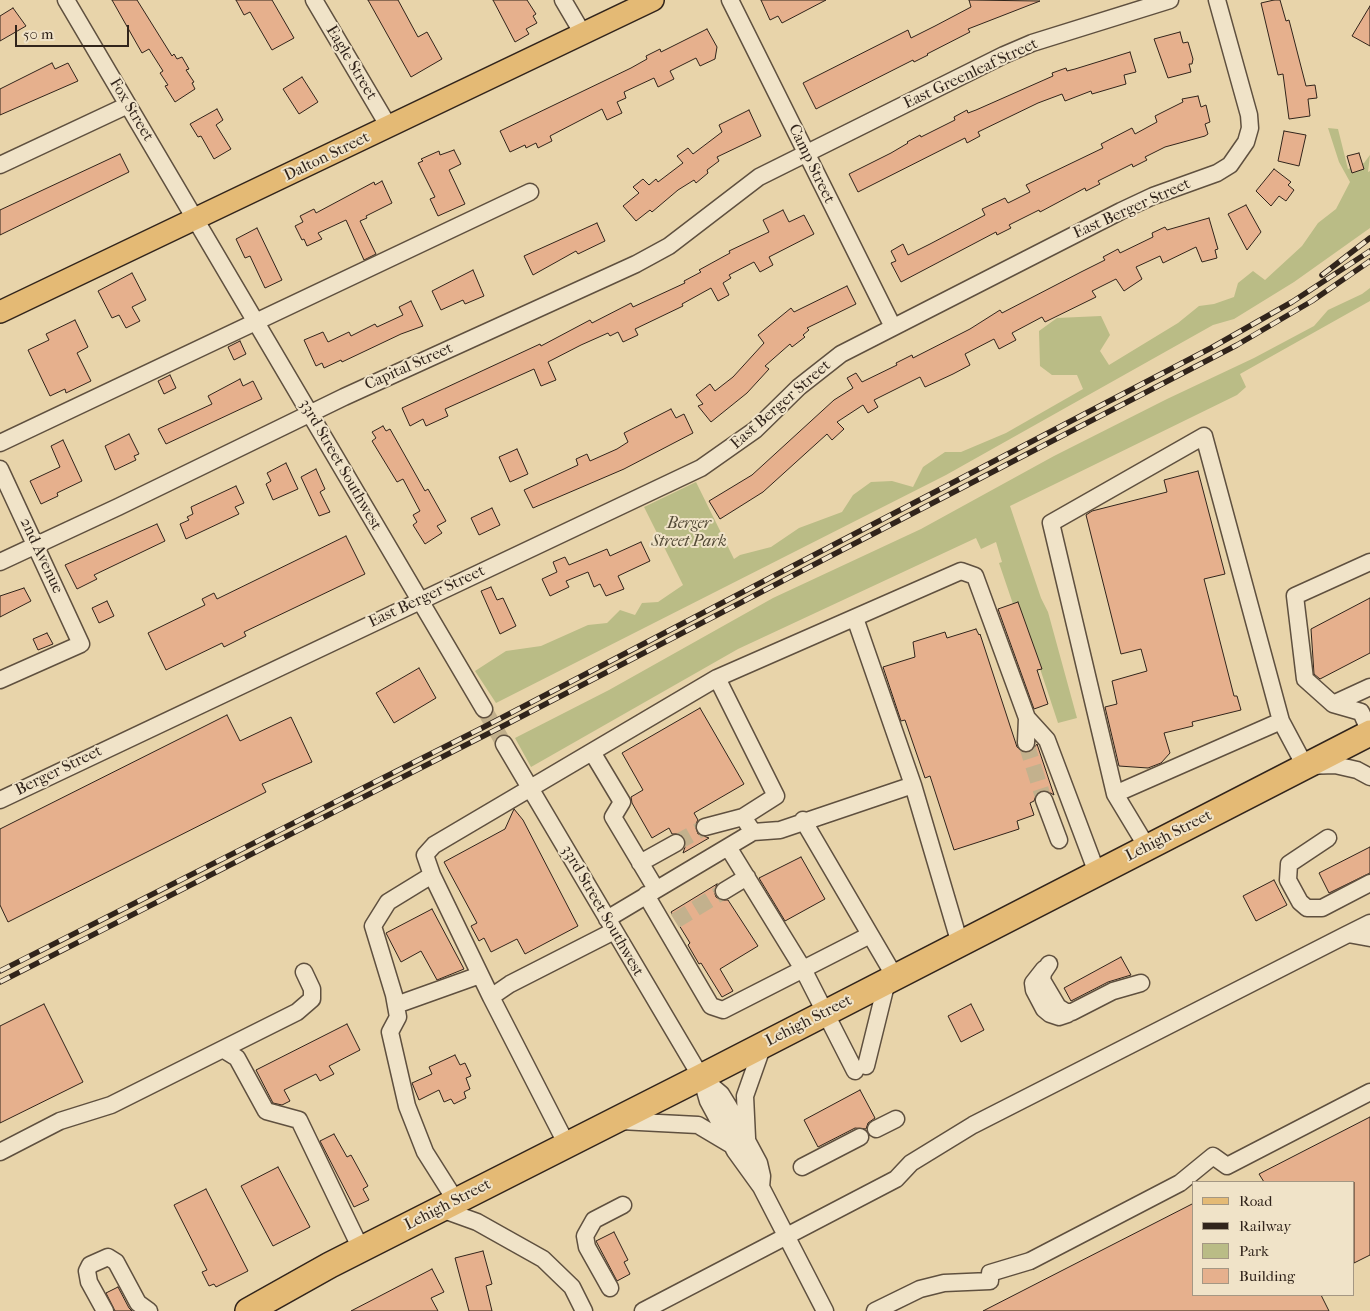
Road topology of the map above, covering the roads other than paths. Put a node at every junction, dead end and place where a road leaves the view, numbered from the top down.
1 (66, 0) edge
2 (314, 0) edge
3 (563, 0) edge
4 (653, 0) edge
5 (730, 0) edge
6 (1170, 0) edge
7 (1218, 0) edge
8 (583, 34) junction
9 (128, 105) junction
10 (389, 127) junction
11 (807, 154) junction
12 (0, 166) edge
13 (530, 192) dead end
14 (196, 220) junction
15 (0, 312) edge
16 (256, 322) junction
17 (893, 327) junction
18 (310, 414) junction
19 (0, 443) edge
20 (0, 469) edge
21 (36, 545) junction
22 (0, 562) edge
23 (1370, 562) edge
24 (420, 600) junction
25 (855, 618) junction
26 (717, 678) junction
27 (0, 680) edge
28 (1370, 687) edge
29 (1333, 704) junction
30 (484, 709) tunnel mouth
31 (1027, 718) junction
32 (1281, 721) junction
33 (1370, 732) edge
34 (117, 743) joint
35 (1026, 743) tunnel mouth
36 (504, 744) tunnel mouth
37 (592, 752) junction
38 (1305, 766) junction
39 (1370, 777) edge
40 (912, 785) junction
41 (530, 788) junction
42 (1115, 794) junction
43 (0, 800) edge
44 (1044, 800) tunnel mouth
45 (743, 817) junction
46 (803, 820) junction
47 (704, 827) tunnel mouth
48 (753, 832) junction
49 (1328, 838) dead end
50 (1059, 840) dead end
51 (676, 843) tunnel mouth
52 (728, 847) junction
53 (1148, 847) junction
54 (640, 863) junction
55 (1097, 873) junction
56 (432, 875) junction
57 (746, 877) junction
58 (1370, 883) edge
59 (724, 891) tunnel mouth
60 (651, 892) junction
61 (1370, 923) edge
62 (611, 925) junction
63 (1348, 934) junction
64 (870, 935) junction
65 (1370, 938) edge
66 (960, 944) junction
67 (1049, 964) dead end
68 (803, 969) junction
69 (304, 972) dead end
70 (480, 975) junction
71 (891, 979) junction
72 (1141, 983) dead end
73 (491, 997) junction
74 (396, 1005) junction
75 (824, 1014) junction
76 (763, 1045) junction
77 (224, 1050) junction
78 (700, 1078) junction
79 (1370, 1092) edge
80 (896, 1119) dead end
81 (615, 1121) junction
82 (876, 1129) dead end
83 (860, 1137) dead end
84 (739, 1143) junction
85 (568, 1145) junction
86 (0, 1152) edge
87 (802, 1167) dead end
88 (448, 1205) junction
89 (623, 1205) dead end
90 (786, 1236) junction
91 (361, 1249) junction
92 (610, 1288) dead end
93 (105, 1311) edge
94 (150, 1311) edge
95 (248, 1311) edge
96 (584, 1311) edge
97 (643, 1311) edge
98 (825, 1311) edge
99 (876, 1311) edge

1 - 9 street, Fox Street
2 - 10 street, Eagle Street
3 - 8 street
4 - 8 main road, Dalton Street
5 - 11 street, Camp Street
6 - 11 street, East Greenleaf Street
7 - 17 street, East Berger Street
8 - 10 main road, Dalton Street
9 - 12 street
9 - 14 street, Fox Street
10 - 14 main road, Dalton Street
11 - 17 street, Camp Street
11 - 18 street, Capital Street
13 - 16 street
14 - 15 main road, Dalton Street
14 - 16 street, 33rd Street Southwest
16 - 18 street, 33rd Street Southwest
16 - 19 street
17 - 24 street, East Berger Street
18 - 21 street, Capital Street
18 - 24 street, 33rd Street Southwest
20 - 21 street, 2nd Avenue
21 - 22 street, Capital Street
21 - 27 street, 2nd Avenue
23 - 29 street
24 - 30 street, 33rd Street Southwest
24 - 34 street, East Berger Street
25 - 26 street
25 - 31 street
25 - 40 street
26 - 37 street
26 - 45 street
28 - 29 street
29 - 33 street
31 - 35 street
31 - 55 street
32 - 38 street
32 - 42 street
32 - 42 street
33 - 38 highway, Lehigh Street
34 - 43 street, Berger Street
36 - 41 street, 33rd Street Southwest
37 - 41 street
37 - 54 street
38 - 39 street
38 - 53 highway, Lehigh Street
40 - 46 street
40 - 66 street
41 - 56 street
41 - 62 street, 33rd Street Southwest
42 - 53 street
44 - 50 street
45 - 47 street
45 - 48 street
46 - 48 street
46 - 64 street
48 - 52 street
49 - 58 street
51 - 54 street
52 - 57 street
52 - 60 street
53 - 55 highway, Lehigh Street
54 - 60 street
55 - 66 highway, Lehigh Street
56 - 70 street
56 - 74 street
57 - 59 street
57 - 68 street
60 - 62 street
60 - 68 street
61 - 63 street
62 - 73 street
62 - 78 street, 33rd Street Southwest
63 - 65 street
63 - 90 street
64 - 68 street
64 - 71 street
66 - 71 highway, Lehigh Street
67 - 72 street
68 - 75 street
69 - 77 street
70 - 73 street
70 - 74 street
71 - 75 highway, Lehigh Street
71 - 75 street
73 - 85 street
74 - 88 street
75 - 76 highway, Lehigh Street
76 - 78 highway, Lehigh Street
76 - 84 street
77 - 86 street
77 - 91 street
78 - 81 highway, Lehigh Street
78 - 84 street, 33rd Street Southwest
79 - 99 street
80 - 82 street
81 - 84 street
81 - 85 highway, Lehigh Street
83 - 87 street
84 - 90 street, 33rd Street Southwest
85 - 88 highway, Lehigh Street
88 - 91 highway, Lehigh Street
88 - 96 street
89 - 92 street
90 - 97 street
90 - 98 street, 33rd Street Southwest
91 - 95 highway, Lehigh Street
93 - 94 street

